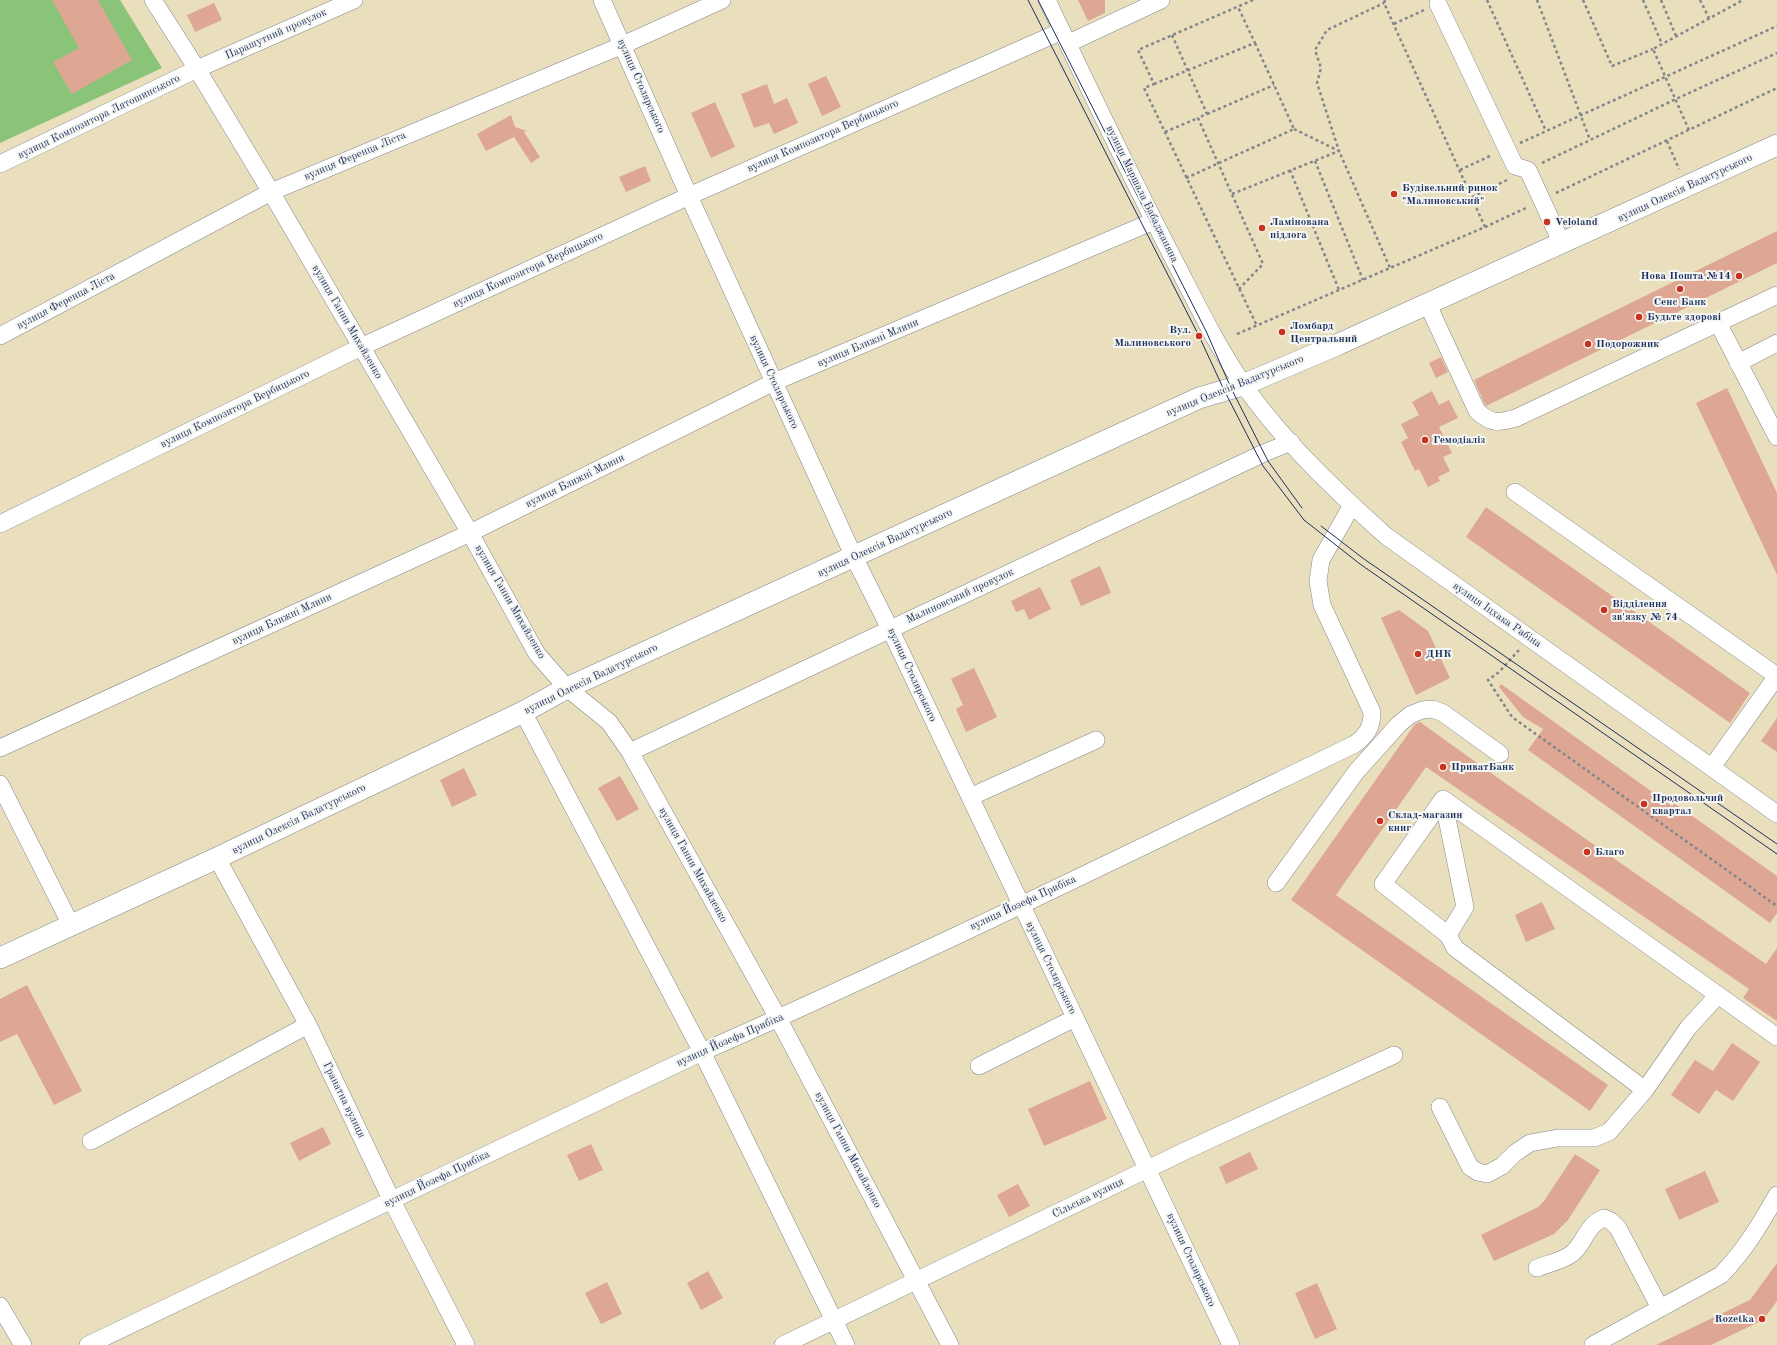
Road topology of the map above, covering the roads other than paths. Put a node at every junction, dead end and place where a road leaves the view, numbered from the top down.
1 (153, 0) edge
2 (602, 0) edge
3 (722, 0) edge
4 (1048, 0) edge
5 (1162, 0) edge
6 (343, 2) edge
7 (1438, 4) road end
8 (1065, 37) junction
9 (623, 44) junction
10 (197, 69) junction
11 (1777, 146) edge
12 (0, 164) edge
13 (271, 192) junction
14 (689, 196) junction
15 (1154, 221) junction
16 (1562, 244) junction
17 (1777, 295) edge
18 (1428, 305) junction
19 (1718, 323) junction
20 (0, 336) edge
21 (1777, 343) edge
22 (361, 347) junction
23 (1738, 363) junction
24 (774, 382) junction
25 (1243, 385) junction
26 (1777, 437) edge
27 (1291, 442) junction
28 (1515, 492) dead end
29 (1352, 505) junction
30 (0, 524) edge
31 (470, 533) junction
32 (854, 557) junction
33 (890, 629) junction
34 (1777, 676) edge
35 (567, 688) junction
36 (523, 712) junction
37 (1370, 727) junction
38 (1096, 740) dead end
39 (1378, 747) junction
40 (0, 748) edge
41 (630, 752) junction
42 (1500, 754) dead end
43 (1712, 767) junction
44 (0, 784) edge
45 (970, 798) junction
46 (1443, 799) junction
47 (1777, 814) edge
48 (217, 858) junction
49 (1276, 883) dead end
50 (1020, 905) junction
51 (71, 925) junction
52 (1448, 935) junction
53 (0, 958) edge
54 (1718, 995) junction
55 (778, 1018) junction
56 (1075, 1018) junction
57 (308, 1025) junction
58 (1777, 1037) edge
59 (702, 1052) junction
60 (1394, 1055) dead end
61 (979, 1066) dead end
62 (1646, 1090) junction
63 (1440, 1107) dead end
64 (91, 1141) dead end
65 (1148, 1169) junction
66 (1777, 1195) edge
67 (392, 1201) junction
68 (1537, 1268) dead end
69 (916, 1281) junction
70 (0, 1306) edge
71 (1660, 1308) junction
72 (833, 1320) junction
73 (23, 1345) edge
74 (88, 1345) edge
75 (466, 1345) edge
76 (783, 1345) edge
77 (846, 1345) edge
78 (950, 1345) edge
79 (1231, 1345) edge
80 (1593, 1345) edge

1 - 10 street, вулиця Ганни Михайленко
2 - 9 street, вулиця Столярського
3 - 9 street, вулиця Ференца Ліста
4 - 8 street, вулиця Маршала Бабаджаняна
5 - 8 street, вулиця Композитора Вербицького
6 - 10 street, Парашутний провулок
7 - 16 street
8 - 14 street, вулиця Композитора Вербицького
8 - 15 street, вулиця Маршала Бабаджаняна
9 - 13 street, вулиця Ференца Ліста
9 - 14 street, вулиця Столярського
10 - 12 street, вулиця Композитора Лятошинського
10 - 13 street, вулиця Ганни Михайленко
11 - 16 main road, вулиця Олексія Вадатурського
13 - 20 street, вулиця Ференца Ліста
13 - 22 street, вулиця Ганни Михайленко
14 - 22 street, вулиця Композитора Вербицького
14 - 24 street, вулиця Столярського
15 - 24 street, вулиця Ближні Млини
15 - 25 street, вулиця Маршала Бабаджаняна
16 - 18 main road, вулиця Олексія Вадатурського
17 - 19 street
18 - 19 street
18 - 25 main road, вулиця Олексія Вадатурського
19 - 23 street
21 - 23 street
22 - 30 street, вулиця Композитора Вербицького
22 - 31 street, вулиця Ганни Михайленко
23 - 26 street
24 - 31 street, вулиця Ближні Млини
24 - 32 street, вулиця Столярського
25 - 27 street, вулиця Іцхака Рабіна
25 - 32 main road, вулиця Олексія Вадатурського
27 - 29 street, вулиця Іцхака Рабіна
27 - 33 street, Малиновський провулок
28 - 34 street
29 - 37 street
29 - 43 street, вулиця Іцхака Рабіна
31 - 35 street, вулиця Ганни Михайленко
31 - 40 street, вулиця Ближні Млини
32 - 33 street, вулиця Столярського
32 - 35 main road, вулиця Олексія Вадатурського
33 - 41 street, Малиновський провулок
33 - 45 street, вулиця Столярського
34 - 43 street
35 - 36 main road, вулиця Олексія Вадатурського
35 - 41 street, вулиця Ганни Михайленко
36 - 48 main road, вулиця Олексія Вадатурського
36 - 59 street
37 - 39 street
37 - 50 street, вулиця Йозефа Прибіка
38 - 45 street
39 - 42 street
39 - 49 street
41 - 55 street, вулиця Ганни Михайленко
43 - 47 street, вулиця Іцхака Рабіна
44 - 51 street
45 - 50 street, вулиця Столярського
46 - 52 street
46 - 52 street
46 - 54 street
48 - 51 main road, вулиця Олексія Вадатурського
48 - 57 street, Гранатна вулиця
50 - 55 street, вулиця Йозефа Прибіка
50 - 56 street, вулиця Столярського
51 - 53 main road, вулиця Олексія Вадатурського
52 - 62 street
54 - 58 street
54 - 62 street
55 - 59 street, вулиця Йозефа Прибіка
55 - 69 street, вулиця Ганни Михайленко
56 - 61 street
56 - 65 street, вулиця Столярського
57 - 64 street
57 - 67 street, Гранатна вулиця
59 - 67 street, вулиця Йозефа Прибіка
59 - 72 street
60 - 65 street, Сільська вулиця
62 - 63 street
65 - 69 street, Сільська вулиця
65 - 79 street, вулиця Столярського
66 - 71 street
67 - 74 street, вулиця Йозефа Прибіка
67 - 75 street, Гранатна вулиця
68 - 71 street
69 - 72 street, Сільська вулиця
69 - 78 street, вулиця Ганни Михайленко
70 - 73 street
71 - 80 street
72 - 76 street, Сільська вулиця
72 - 77 street

